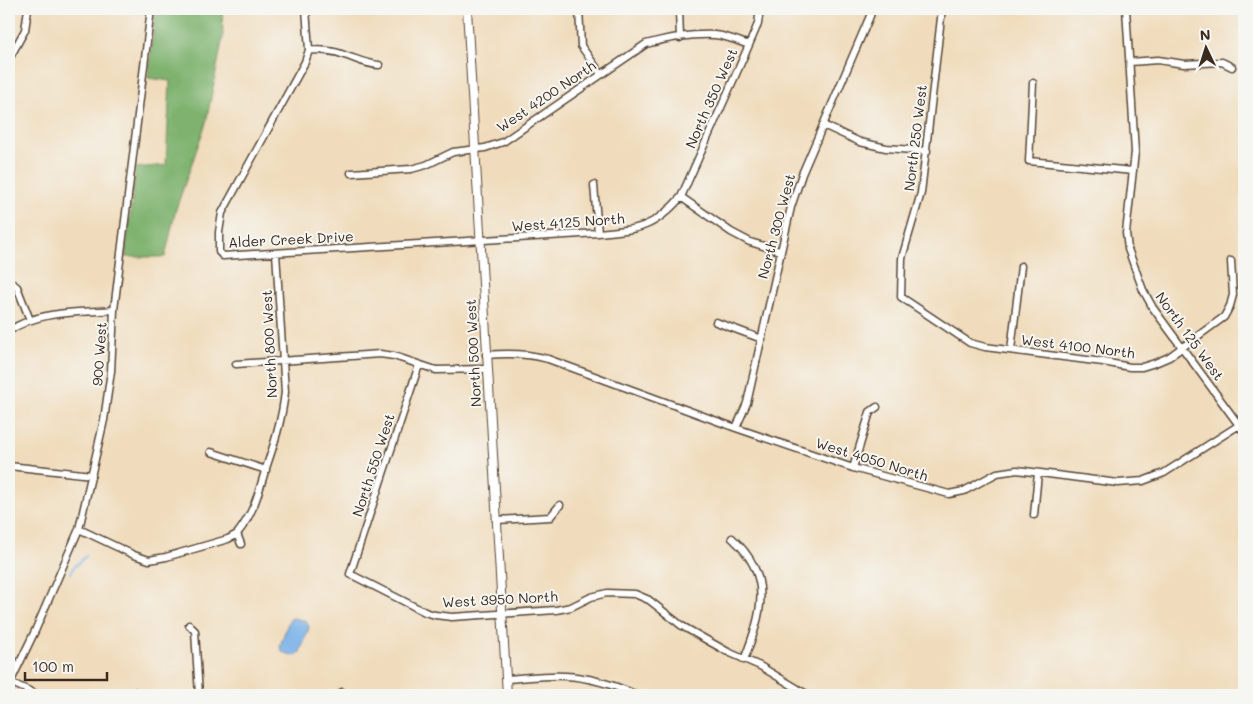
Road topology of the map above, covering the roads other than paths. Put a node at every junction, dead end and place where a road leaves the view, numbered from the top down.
1 (28, 9) edge
2 (152, 9) edge
3 (306, 9) edge
4 (467, 9) edge
5 (579, 9) edge
6 (679, 9) edge
7 (760, 9) edge
8 (872, 9) edge
9 (942, 9) edge
10 (1126, 9) edge
11 (680, 38) junction
12 (749, 45) junction
13 (308, 50) junction
14 (9, 59) edge
15 (1130, 62) junction
16 (379, 65) dead end
17 (1232, 67) dead end
18 (601, 74) junction
19 (1033, 83) dead end
20 (823, 126) junction
21 (476, 150) junction
22 (927, 151) junction
23 (1133, 171) junction
24 (351, 173) dead end
25 (594, 185) dead end
26 (681, 197) junction
27 (598, 233) junction
28 (481, 240) junction
29 (780, 251) junction
30 (276, 252) junction
31 (1231, 261) dead end
32 (1021, 266) dead end
33 (9, 281) edge
34 (901, 297) joint
35 (114, 310) junction
36 (30, 320) junction
37 (716, 322) dead end
38 (9, 331) edge
39 (762, 339) junction
40 (1182, 347) junction
41 (1011, 350) junction
42 (486, 355) junction
43 (283, 361) junction
44 (236, 364) dead end
45 (419, 365) junction
46 (487, 369) junction
47 (877, 407) dead end
48 (1242, 424) edge
49 (736, 428) junction
50 (1244, 432) edge
51 (211, 452) dead end
52 (9, 466) edge
53 (853, 468) junction
54 (266, 470) junction
55 (1038, 473) junction
56 (92, 475) junction
57 (560, 505) dead end
58 (1034, 514) dead end
59 (496, 520) junction
60 (79, 529) junction
61 (237, 534) junction
62 (732, 538) dead end
63 (241, 544) dead end
64 (350, 574) joint
65 (502, 614) junction
66 (189, 625) dead end
67 (744, 660) junction
68 (506, 680) junction
69 (9, 684) edge
70 (798, 692) edge
71 (38, 695) edge
72 (199, 695) edge
73 (507, 695) edge
74 (637, 695) edge
75 (808, 695) edge

1 - 14 street
2 - 35 street, 900 West
3 - 13 street, Alder Creek Drive
4 - 21 street, North 500 West
5 - 18 street
6 - 11 street
7 - 12 street, North 350 West
8 - 20 street, North 300 West
9 - 22 street, North 250 West
10 - 15 street, North 125 West
11 - 12 street, West 4200 North
11 - 18 street, West 4200 North
12 - 26 street, North 350 West
13 - 16 street
13 - 30 street, Alder Creek Drive
15 - 17 street
15 - 23 street, North 125 West
18 - 21 street, West 4200 North
19 - 23 street
20 - 22 street
20 - 29 street, North 300 West
21 - 24 street, West 4200 North
21 - 28 street, North 500 West
22 - 34 street, North 250 West
23 - 40 street, North 125 West
25 - 27 street
26 - 27 street, West 4125 North
26 - 29 street
27 - 28 street, West 4125 North
28 - 30 street, Alder Creek Drive
28 - 42 street, North 500 West
29 - 39 street, North 300 West
30 - 43 street, North 800 West
31 - 40 street, West 4100 North
32 - 41 street
33 - 36 street
34 - 41 street, West 4100 North
35 - 36 street
35 - 56 street, 900 West
36 - 38 street
37 - 39 street
39 - 49 street, North 300 West
40 - 41 street, West 4100 North
40 - 48 street, North 125 West
42 - 46 street, North 500 West
42 - 49 street, West 4050 North
43 - 44 street
43 - 45 street
43 - 54 street, North 800 West
45 - 46 street
45 - 64 street, North 550 West
46 - 59 street, North 500 West
47 - 53 street
48 - 50 street, North 125 West
48 - 55 street, West 4050 North
49 - 53 street, West 4050 North
51 - 54 street
52 - 56 street
53 - 55 street, West 4050 North
54 - 61 street, North 800 West
55 - 58 street
56 - 60 street, 900 West
57 - 59 street
59 - 65 street, North 500 West
60 - 61 street
60 - 69 street, 900 West
61 - 63 street
62 - 67 street
64 - 65 street, West 3950 North
65 - 67 street, West 3950 North
65 - 68 street, North 500 West
66 - 72 street
67 - 70 street, West 3950 North
68 - 73 street, North 500 West
68 - 74 street
69 - 71 street
70 - 75 street, West 3950 North

